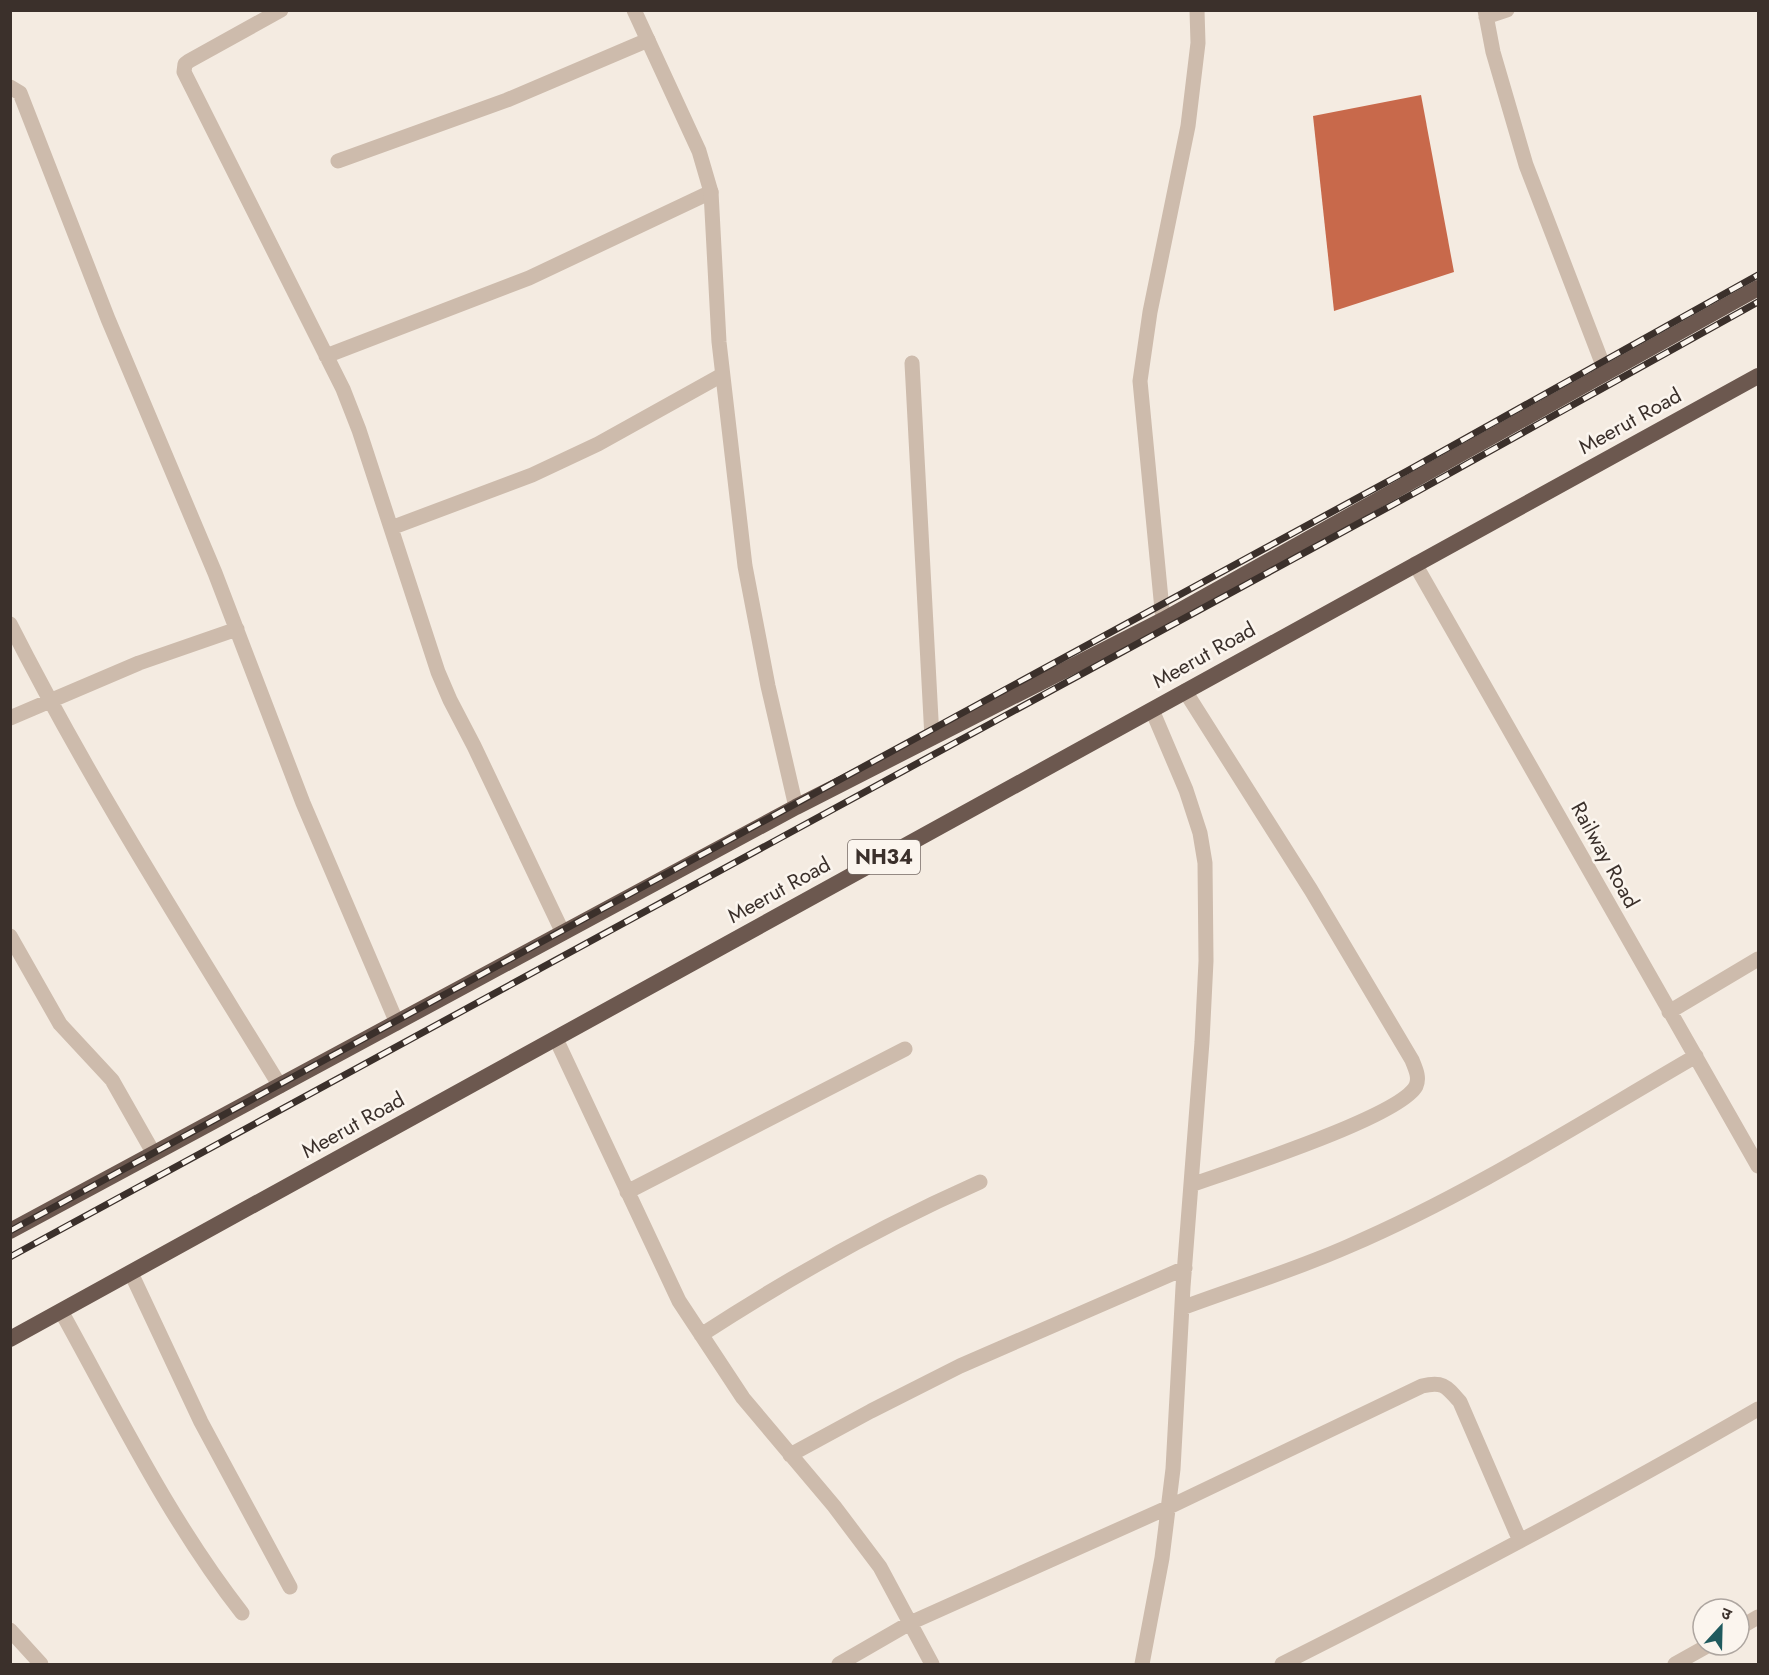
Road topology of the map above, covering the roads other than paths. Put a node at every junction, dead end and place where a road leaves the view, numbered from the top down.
1 (282, 10) edge
2 (634, 10) edge
3 (1197, 10) edge
4 (1507, 10) edge
5 (1485, 14) edge
6 (648, 40) junction
7 (10, 87) edge
8 (338, 161) dead end
9 (711, 192) junction
10 (1758, 288) edge
11 (326, 356) junction
12 (912, 363) dead end
13 (1606, 373) junction
14 (723, 375) junction
15 (1758, 376) edge
16 (391, 528) junction
17 (1415, 564) junction
18 (1163, 620) junction
19 (10, 624) edge
20 (237, 629) junction
21 (1185, 691) junction
22 (49, 701) junction
23 (1152, 710) junction
24 (10, 718) edge
25 (932, 738) junction
26 (796, 807) junction
27 (563, 933) junction
28 (10, 936) edge
29 (1758, 959) edge
30 (1669, 1012) junction
31 (397, 1023) junction
32 (556, 1039) junction
33 (905, 1049) dead end
34 (1696, 1056) junction
35 (280, 1086) junction
36 (154, 1154) junction
37 (1758, 1166) edge
38 (980, 1182) dead end
39 (1191, 1185) junction
40 (627, 1192) junction
41 (10, 1231) edge
42 (1185, 1268) junction
43 (131, 1273) junction
44 (1182, 1308) junction
45 (61, 1311) junction
46 (701, 1335) junction
47 (10, 1339) edge
48 (1758, 1409) edge
49 (790, 1455) junction
50 (1169, 1507) junction
51 (1520, 1540) junction
52 (290, 1587) dead end
53 (242, 1613) dead end
54 (910, 1623) junction
55 (10, 1630) edge
56 (1691, 1656) edge
57 (41, 1665) edge
58 (839, 1665) edge
59 (932, 1665) edge
60 (1142, 1665) edge
61 (1282, 1665) edge
62 (1675, 1665) edge

1 - 11 street
2 - 6 street
3 - 18 street
4 - 5 street
5 - 13 street
6 - 8 street
6 - 9 street
7 - 20 street
9 - 11 street
9 - 14 street
10 - 13 highway
11 - 16 street
12 - 25 street
13 - 18 highway
14 - 16 street
14 - 26 street
15 - 17 highway, Meerut Road / NH34
16 - 27 street
17 - 21 highway, Meerut Road / NH34
17 - 30 street, Railway Road
18 - 25 highway
19 - 22 street
20 - 22 street
20 - 31 street
21 - 23 highway, Meerut Road / NH34
21 - 39 street
22 - 24 street
22 - 35 street
23 - 32 highway, Meerut Road / NH34
23 - 39 street
25 - 26 highway
26 - 27 highway
27 - 31 highway
28 - 36 street
29 - 30 street
30 - 34 street, Railway Road
31 - 35 highway
32 - 40 street
32 - 43 highway, Meerut Road / NH34
33 - 40 street
34 - 37 street, Railway Road
34 - 44 street
35 - 36 highway
36 - 41 highway
38 - 46 street
39 - 42 street
40 - 46 street
42 - 44 street
42 - 49 street
43 - 45 highway, Meerut Road / NH34
43 - 52 street
44 - 50 street
45 - 47 highway, Meerut Road / NH34
45 - 53 street
46 - 49 street
48 - 51 street
49 - 54 street
50 - 51 street
50 - 54 street
50 - 60 street
51 - 61 street
54 - 58 street
54 - 59 street
55 - 57 street
56 - 62 street

